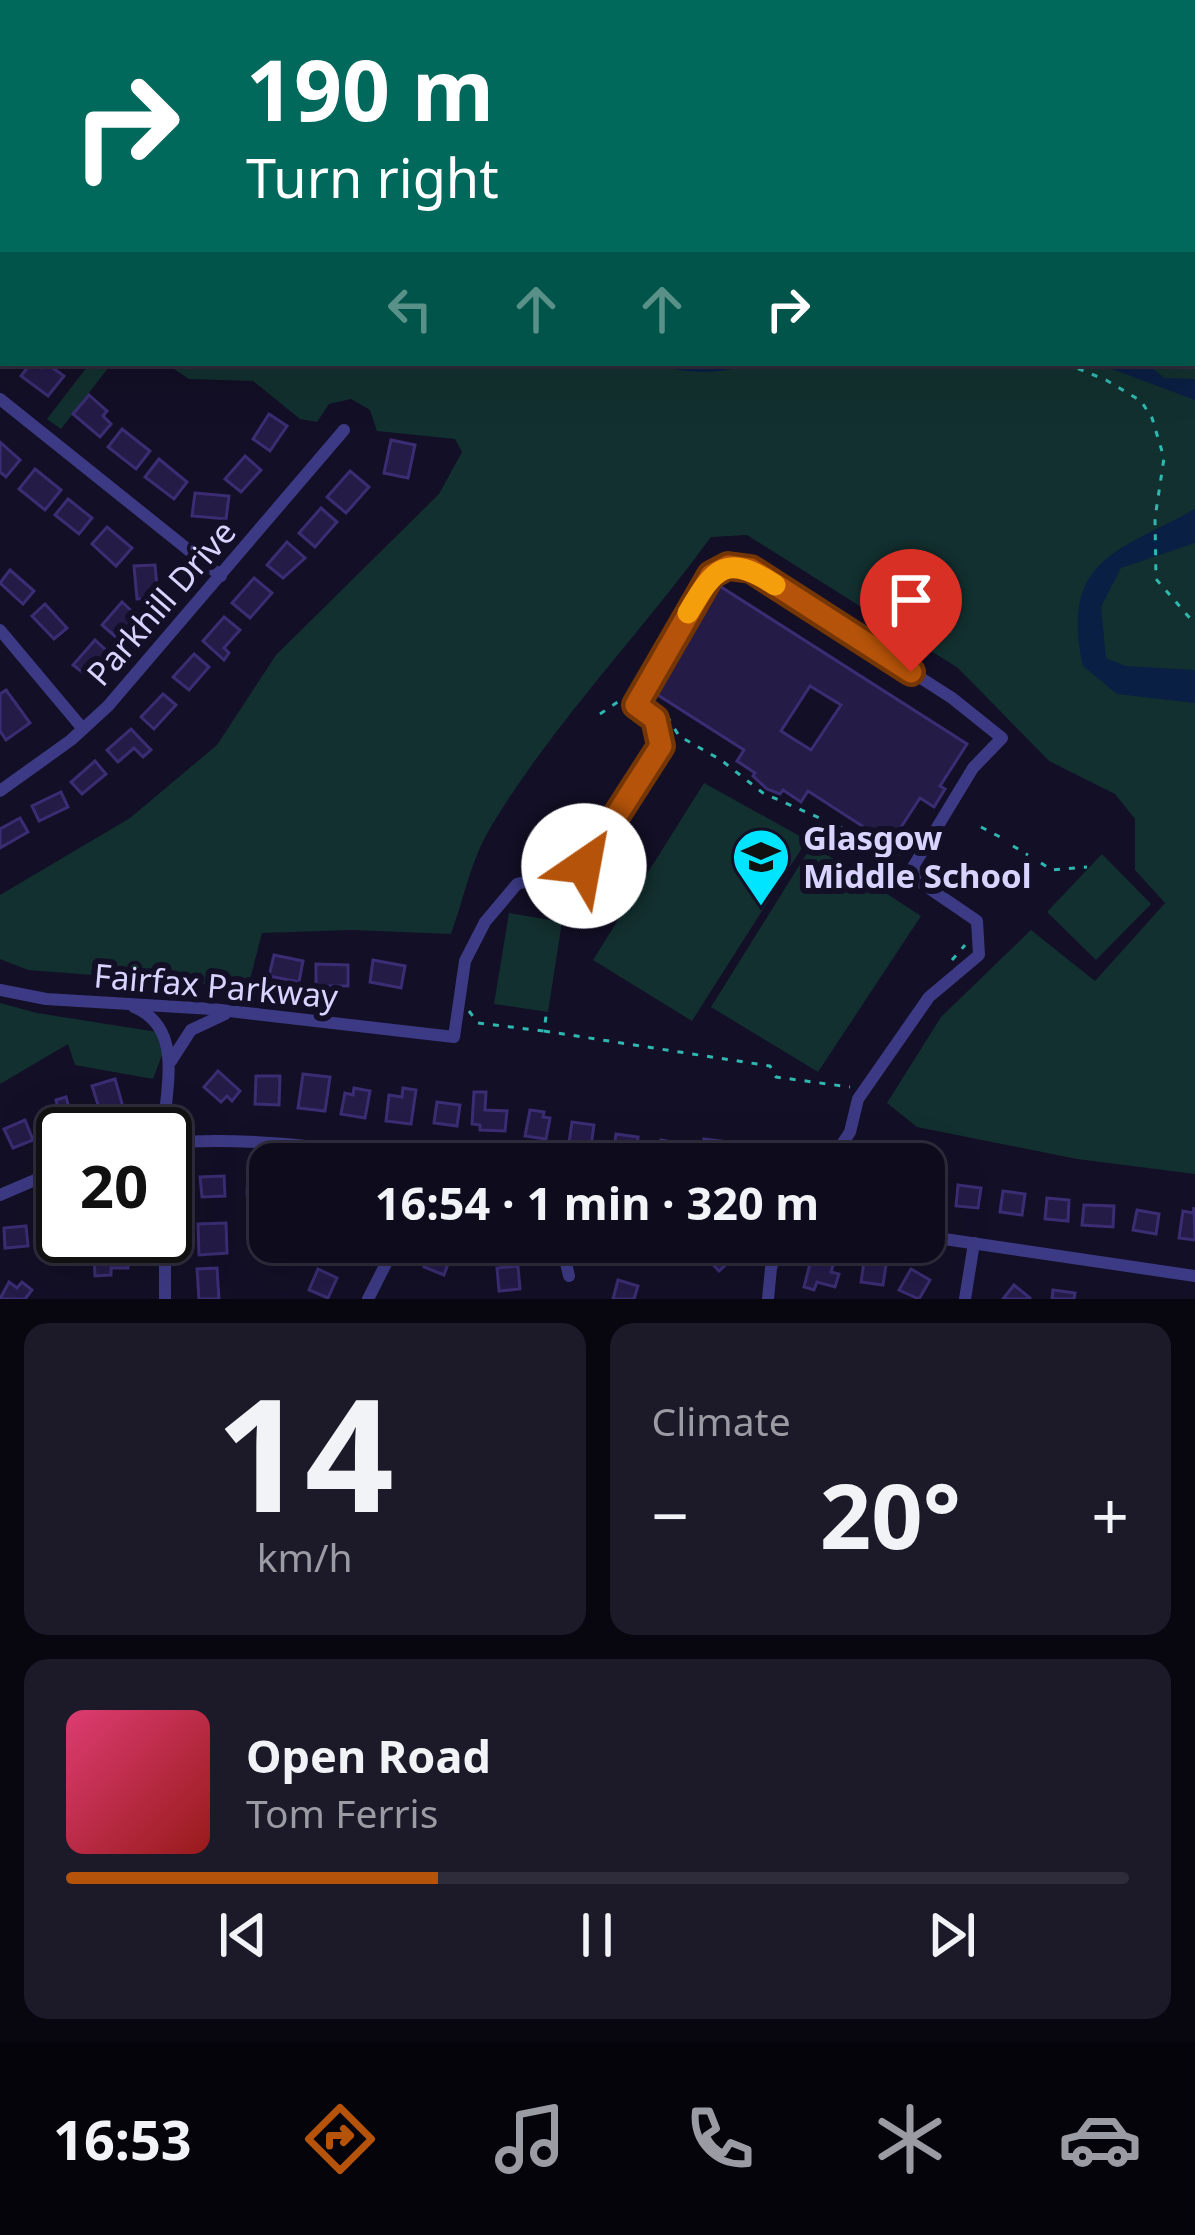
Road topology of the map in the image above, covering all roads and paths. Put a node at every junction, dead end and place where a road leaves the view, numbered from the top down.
1 (1071, 366) edge
2 (0, 399) edge
3 (344, 430) dead end
4 (221, 576) junction
5 (1195, 608) edge
6 (1189, 617) junction
7 (1195, 624) edge
8 (0, 631) edge
9 (629, 694) dead end
10 (662, 709) dead end
11 (600, 714) dead end
12 (83, 729) junction
13 (0, 790) edge
14 (981, 826) dead end
15 (1000, 837) dead end
16 (1012, 846) dead end
17 (1028, 855) dead end
18 (910, 858) dead end
19 (1041, 863) dead end
20 (1087, 866) dead end
21 (570, 880) dead end
22 (555, 919) dead end
23 (967, 940) dead end
24 (949, 963) dead end
25 (0, 990) edge
26 (123, 1003) junction
27 (466, 1006) dead end
28 (243, 1012) junction
29 (546, 1016) dead end
30 (544, 1031) junction
31 (169, 1068) junction
32 (854, 1086) dead end
33 (166, 1107) edge
34 (192, 1142) edge
35 (282, 1143) edge
36 (843, 1143) edge
37 (36, 1180) edge
38 (0, 1196) edge
39 (945, 1239) edge
40 (974, 1243) junction
41 (164, 1263) edge
42 (387, 1263) edge
43 (566, 1263) edge
44 (773, 1263) edge
45 (569, 1276) dead end
46 (1195, 1276) edge
47 (165, 1299) edge
48 (368, 1299) edge
49 (768, 1299) edge
50 (965, 1299) edge

1 - 6 path
2 - 4 street
3 - 4 street, Parkhill Drive
4 - 12 street, Parkhill Drive
5 - 6 path
6 - 7 path
8 - 12 street
9 - 11 path
10 - 18 path
12 - 13 street, Parkhill Drive
14 - 15 path
16 - 17 path
19 - 20 path
21 - 22 path
23 - 24 path
25 - 26 street, Fairfax Parkway
26 - 28 street, Fairfax Parkway
26 - 31 street
27 - 30 path
28 - 31 street
28 - 36 street, Fairfax Parkway
29 - 30 path
30 - 32 path
31 - 33 street
34 - 35 street
37 - 38 street
39 - 40 street
40 - 46 street
40 - 50 street
41 - 47 street
42 - 48 street
43 - 45 street
44 - 49 street

